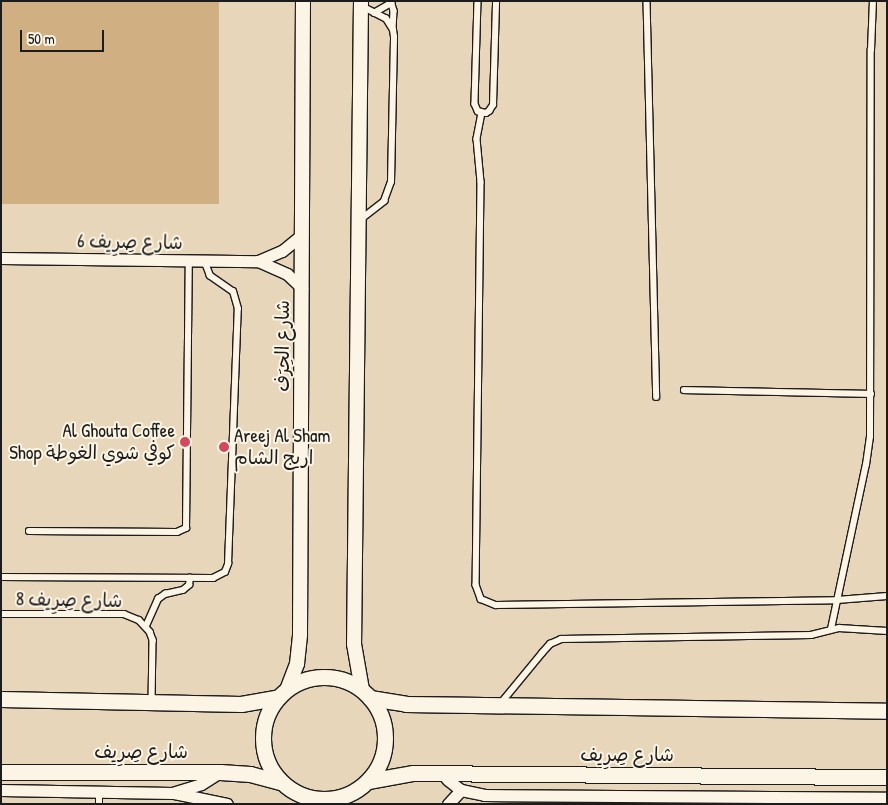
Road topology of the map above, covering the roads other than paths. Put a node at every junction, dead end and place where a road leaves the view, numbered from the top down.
1 (303, 1) edge
2 (478, 1) edge
3 (496, 1) edge
4 (646, 1) edge
5 (873, 1) edge
6 (391, 2) edge
7 (366, 7) edge
8 (393, 30) junction
9 (482, 113) junction
10 (359, 222) junction
11 (302, 235) junction
12 (1, 258) edge
13 (189, 260) junction
14 (204, 260) junction
15 (258, 261) junction
16 (302, 288) junction
17 (684, 390) dead end
18 (871, 394) junction
19 (657, 397) dead end
20 (29, 531) dead end
21 (1, 577) edge
22 (190, 578) junction
23 (887, 596) edge
24 (837, 600) junction
25 (1, 614) edge
26 (146, 626) junction
27 (831, 629) junction
28 (887, 631) edge
29 (282, 694) junction
30 (366, 694) junction
31 (1, 699) edge
32 (152, 702) junction
33 (500, 704) junction
34 (887, 711) edge
35 (1, 772) edge
36 (220, 772) junction
37 (442, 773) junction
38 (887, 777) edge
39 (368, 781) junction
40 (280, 782) junction
41 (1, 790) edge
42 (461, 790) junction
43 (99, 791) junction
44 (172, 793) junction
45 (887, 798) edge
46 (540, 800) edge
47 (643, 800) edge
48 (776, 800) edge
49 (98, 804) edge
50 (227, 804) edge
51 (448, 804) edge

1 - 11 street, شارع الحِرَف
2 - 9 lane
3 - 9 lane
4 - 19 lane
5 - 18 lane
6 - 7 lane
6 - 8 lane
7 - 8 lane
7 - 10 street
8 - 10 lane
9 - 24 lane
10 - 30 street
11 - 15 street, شارع صِرِيف 6
11 - 16 street, شارع الحِرَف
12 - 13 street, شارع صِرِيف 6
13 - 14 street, شارع صِرِيف 6
13 - 20 lane
14 - 15 street, شارع صِرِيف 6
14 - 22 lane
15 - 16 street, شارع صِرِيف 6
16 - 29 street, شارع الحِرَف
17 - 18 lane
18 - 24 lane
21 - 22 lane
22 - 26 lane
23 - 24 lane
24 - 27 lane
25 - 26 lane, شارع صِرِيف 8
26 - 32 lane, شارع صِرِيف 8
27 - 28 lane
27 - 33 lane
29 - 30 main road
29 - 32 main road
29 - 40 main road
30 - 33 main road
30 - 39 main road
31 - 32 main road
33 - 34 main road
35 - 36 main road, شارع صِرِيف
36 - 40 main road, شارع صِرِيف
36 - 44 street
37 - 38 main road, شارع صِرِيف
37 - 39 main road, شارع صِرِيف
37 - 42 street
39 - 40 main road
41 - 43 street
42 - 46 street
42 - 51 street
43 - 44 street
43 - 49 lane
44 - 50 street
45 - 48 street
46 - 47 street
47 - 48 street

